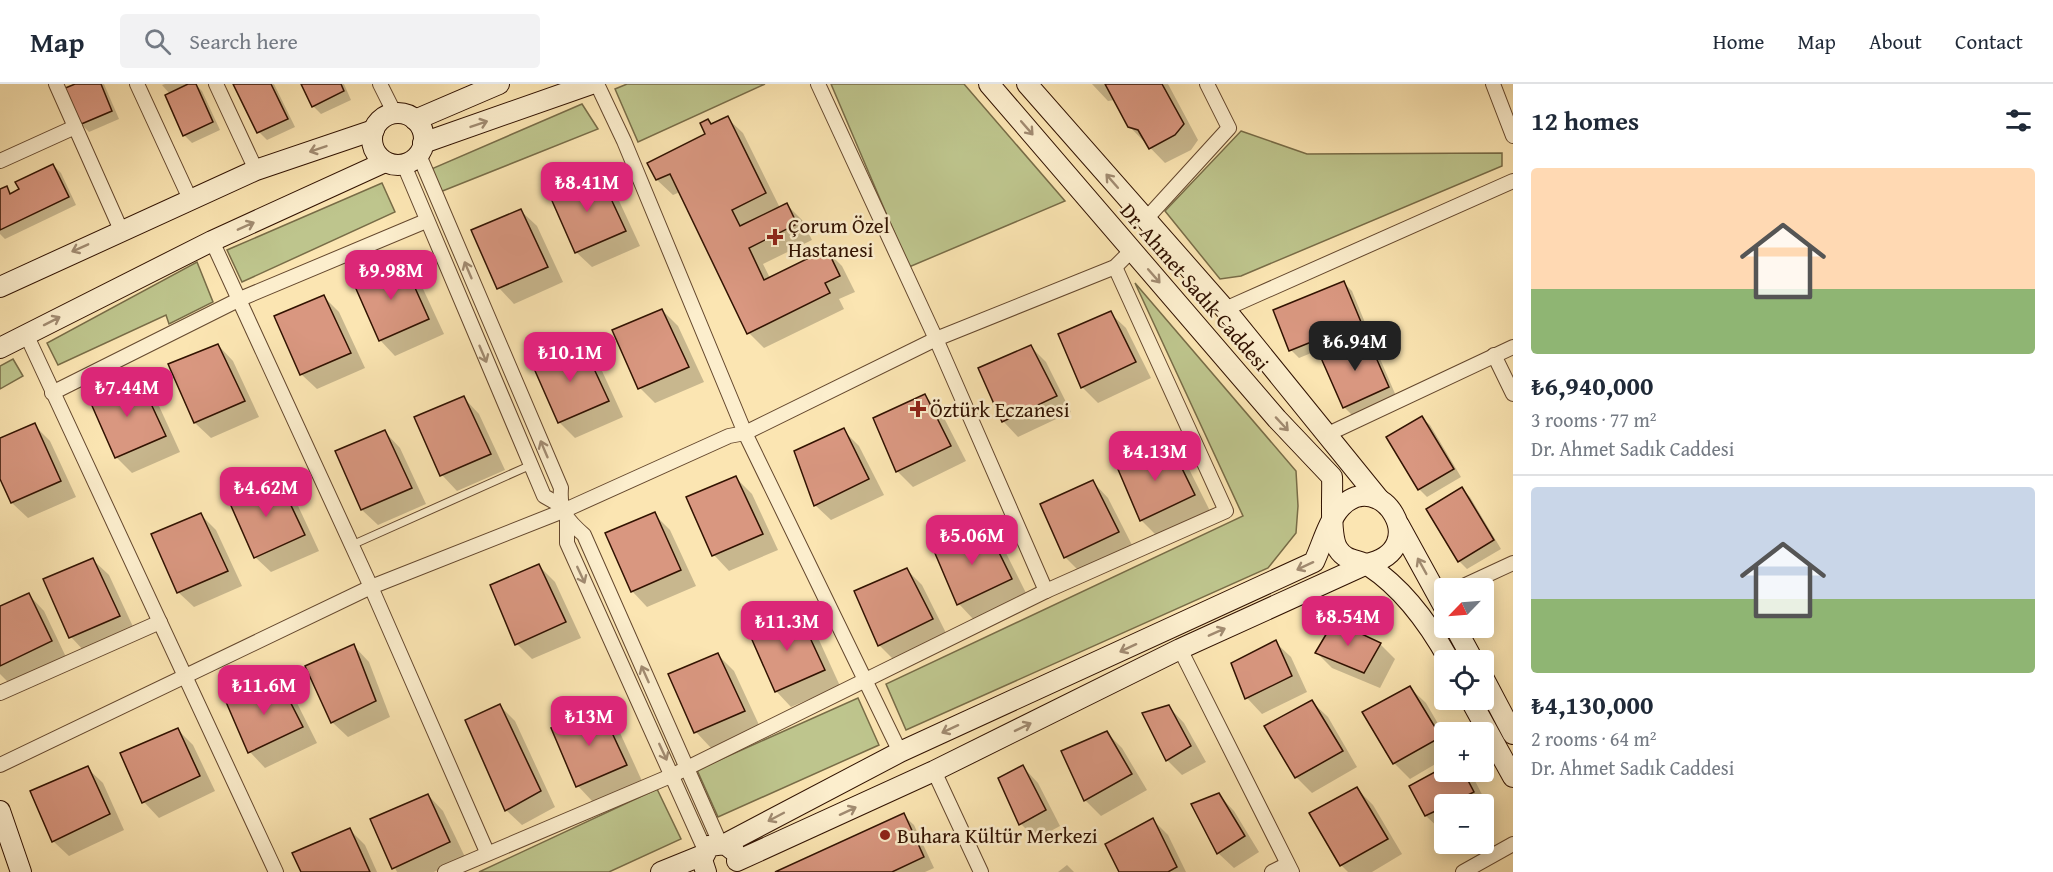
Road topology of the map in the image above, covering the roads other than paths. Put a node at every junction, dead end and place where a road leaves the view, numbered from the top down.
1 (56, 84) edge
2 (137, 84) edge
3 (216, 84) edge
4 (380, 84) edge
5 (499, 84) edge
6 (591, 84) edge
7 (597, 84) edge
8 (818, 84) edge
9 (989, 84) edge
10 (1027, 84) edge
11 (1207, 84) edge
12 (1493, 84) edge
13 (395, 114) junction
14 (415, 120) junction
15 (75, 127) junction
16 (374, 130) junction
17 (1513, 136) edge
18 (408, 156) junction
19 (0, 161) edge
20 (256, 170) junction
21 (1513, 181) edge
22 (190, 199) junction
23 (1146, 219) junction
24 (426, 221) junction
25 (121, 230) junction
26 (212, 241) junction
27 (1132, 250) junction
28 (1114, 267) junction
29 (1, 283) edge
30 (240, 299) junction
31 (1225, 309) junction
32 (26, 334) junction
33 (936, 339) junction
34 (1513, 347) edge
35 (0, 348) edge
36 (1494, 355) junction
37 (52, 393) junction
38 (1513, 394) edge
39 (745, 433) junction
40 (1328, 434) junction
41 (531, 465) junction
42 (1379, 499) junction
43 (563, 512) junction
44 (1334, 518) junction
45 (1399, 525) junction
46 (352, 545) junction
47 (1513, 562) edge
48 (1367, 564) junction
49 (1480, 578) edge
50 (1434, 585) edge
51 (371, 587) junction
52 (1046, 591) junction
53 (160, 622) junction
54 (1180, 649) junction
55 (1443, 650) edge
56 (185, 678) junction
57 (865, 680) junction
58 (0, 693) edge
59 (1494, 698) edge
60 (1476, 710) edge
61 (1513, 734) edge
62 (900, 752) junction
63 (0, 765) edge
64 (686, 767) junction
65 (934, 771) junction
66 (673, 775) junction
67 (1513, 777) edge
68 (0, 811) edge
69 (1513, 844) edge
70 (487, 852) junction
71 (712, 853) edge
72 (735, 867) edge
73 (1289, 868) edge
74 (21, 872) edge
75 (276, 872) edge
76 (446, 872) edge
77 (661, 872) edge
78 (981, 872) edge
79 (1272, 872) edge
80 (1463, 872) edge

1 - 15 street
2 - 22 street
3 - 20 street
4 - 13 street
5 - 14 street
18 -> 6 street
7 - 39 street
8 - 33 street
9 -> 27 street, Dr. Ahmet Sadık Caddesi
23 -> 10 street
11 - 23 street
12 - 17 street
13 - 14 street
13 - 16 street
14 - 18 street
15 - 19 street
15 - 25 street
16 - 18 street
16 -> 20 street
18 - 24 street
26 -> 18 street
43 -> 18 street
20 - 22 street
21 - 31 street
22 - 25 street
23 - 31 street
24 - 30 street
24 -> 41 street
25 -> 29 street
26 - 30 street
32 -> 26 street
27 - 28 street
27 -> 44 street, Dr. Ahmet Sadık Caddesi
28 - 33 street
28 - 52 street
30 - 37 street
30 - 46 street
31 - 40 street
32 - 35 street
32 - 37 street
33 - 39 street
33 - 52 street
34 - 36 street
36 - 38 street
36 - 40 street
37 - 53 street
39 - 43 street
39 - 57 street
40 - 42 street
41 - 43 street
41 - 46 lane
42 - 44 street
42 - 45 street
43 - 51 street
64 -> 43 street
43 -> 66 street
44 - 48 street, Dr. Ahmet Sadık Caddesi
44 -> 62 street
45 - 48 street
50 -> 45 street
46 - 51 street
47 - 49 street
54 -> 48 street
48 - 55 street, Dr. Ahmet Sadık Caddesi
51 - 56 street
51 - 70 street
52 - 57 street
53 - 56 street
53 - 58 street
65 -> 54 street
54 - 73 street
56 - 63 street
56 - 75 street
57 - 62 street
57 - 64 street
59 - 61 street
60 - 67 street
62 -> 71 street
64 - 66 street
64 - 71 street
72 -> 65 street
65 - 78 street
66 - 70 street
66 - 71 street
68 - 74 street
69 - 80 street
70 - 76 street
71 - 72 street
71 - 77 street
73 - 79 street

